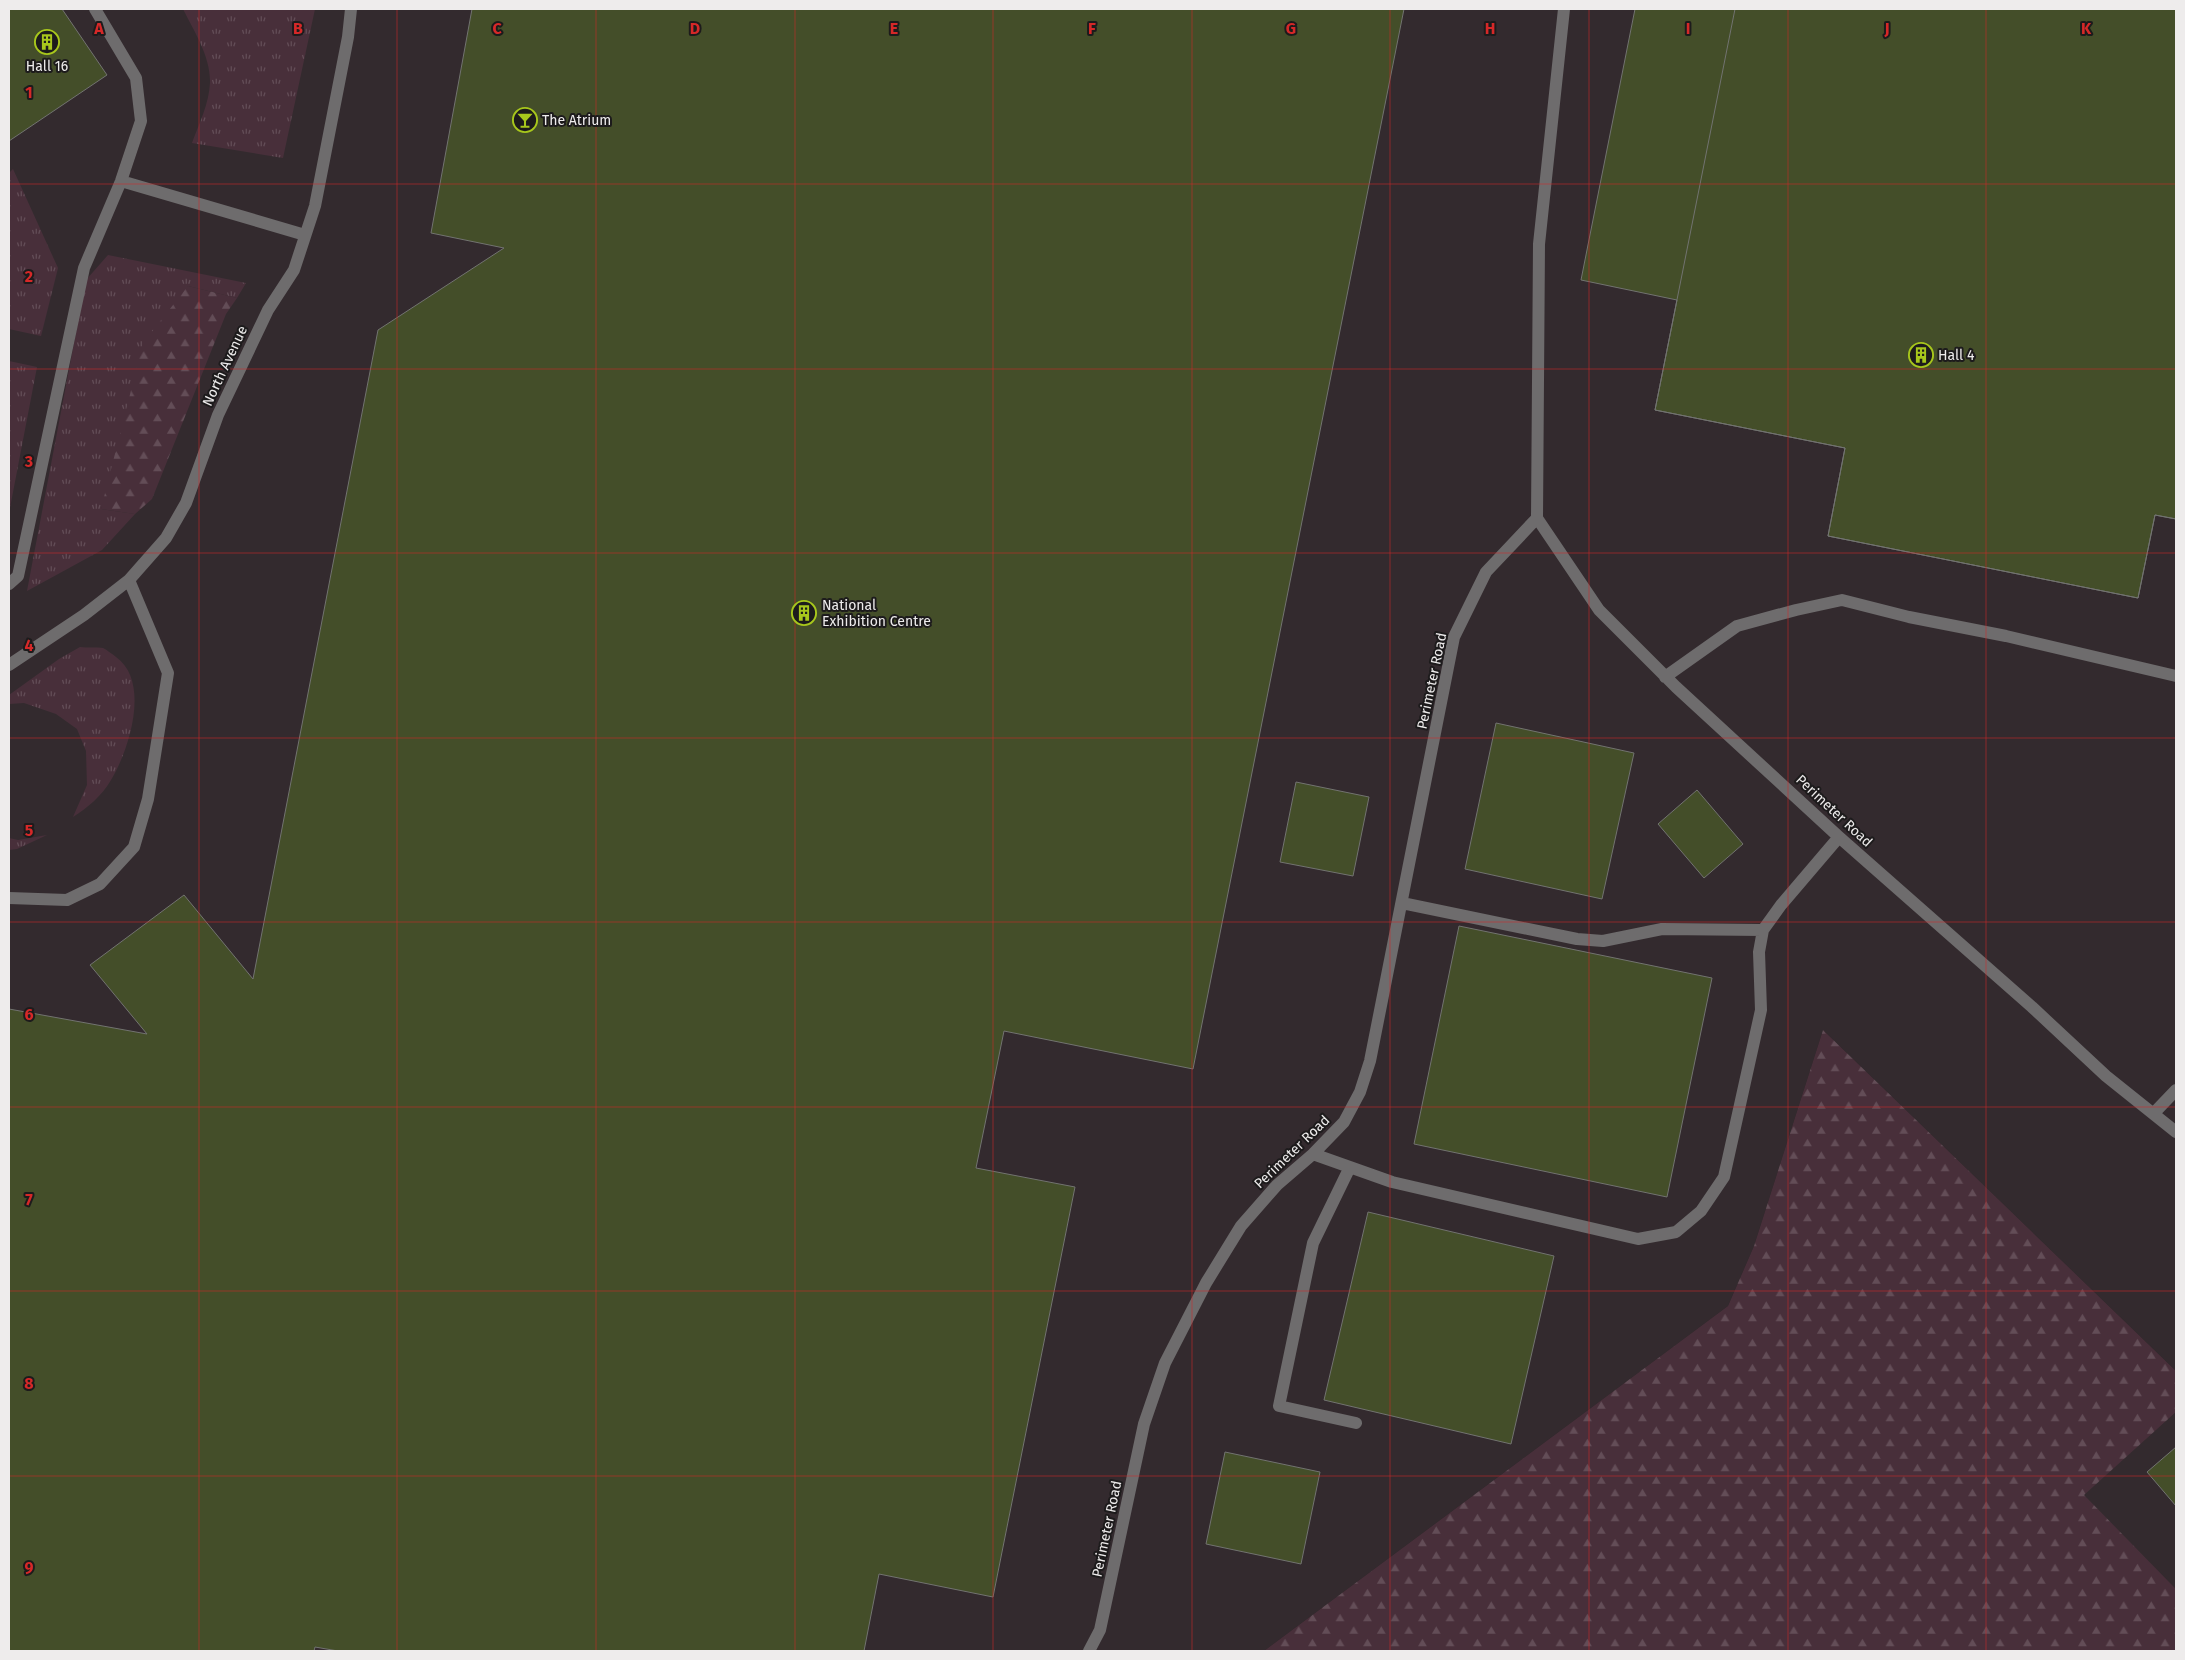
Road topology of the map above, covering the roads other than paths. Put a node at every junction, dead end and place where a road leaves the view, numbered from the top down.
1 (94, 9) edge
2 (351, 9) edge
3 (1564, 9) edge
4 (121, 181) junction
5 (305, 235) junction
6 (1537, 518) junction
7 (129, 580) junction
8 (9, 584) edge
9 (9, 665) edge
10 (2176, 676) edge
11 (1665, 677) junction
12 (1839, 837) junction
13 (9, 898) edge
14 (1402, 903) junction
15 (1763, 930) junction
16 (2176, 1090) edge
17 (2154, 1114) junction
18 (2176, 1132) edge
19 (1313, 1154) junction
20 (1350, 1167) junction
21 (1356, 1423) dead end
22 (1090, 1651) edge

1 - 4 street
2 - 5 street, North Avenue
3 - 6 street
4 - 5 street
4 - 8 street
5 - 7 street, North Avenue
6 - 11 street, Perimeter Road
6 - 14 street, Perimeter Road
7 - 9 street, North Avenue
7 - 13 street
10 - 11 street
11 - 12 street, Perimeter Road
12 - 15 street
12 - 17 street, Perimeter Road
14 - 15 street
14 - 19 street, Perimeter Road
15 - 20 street
16 - 17 street
17 - 18 street, Perimeter Road
19 - 20 street
19 - 22 street, Perimeter Road
20 - 21 street

